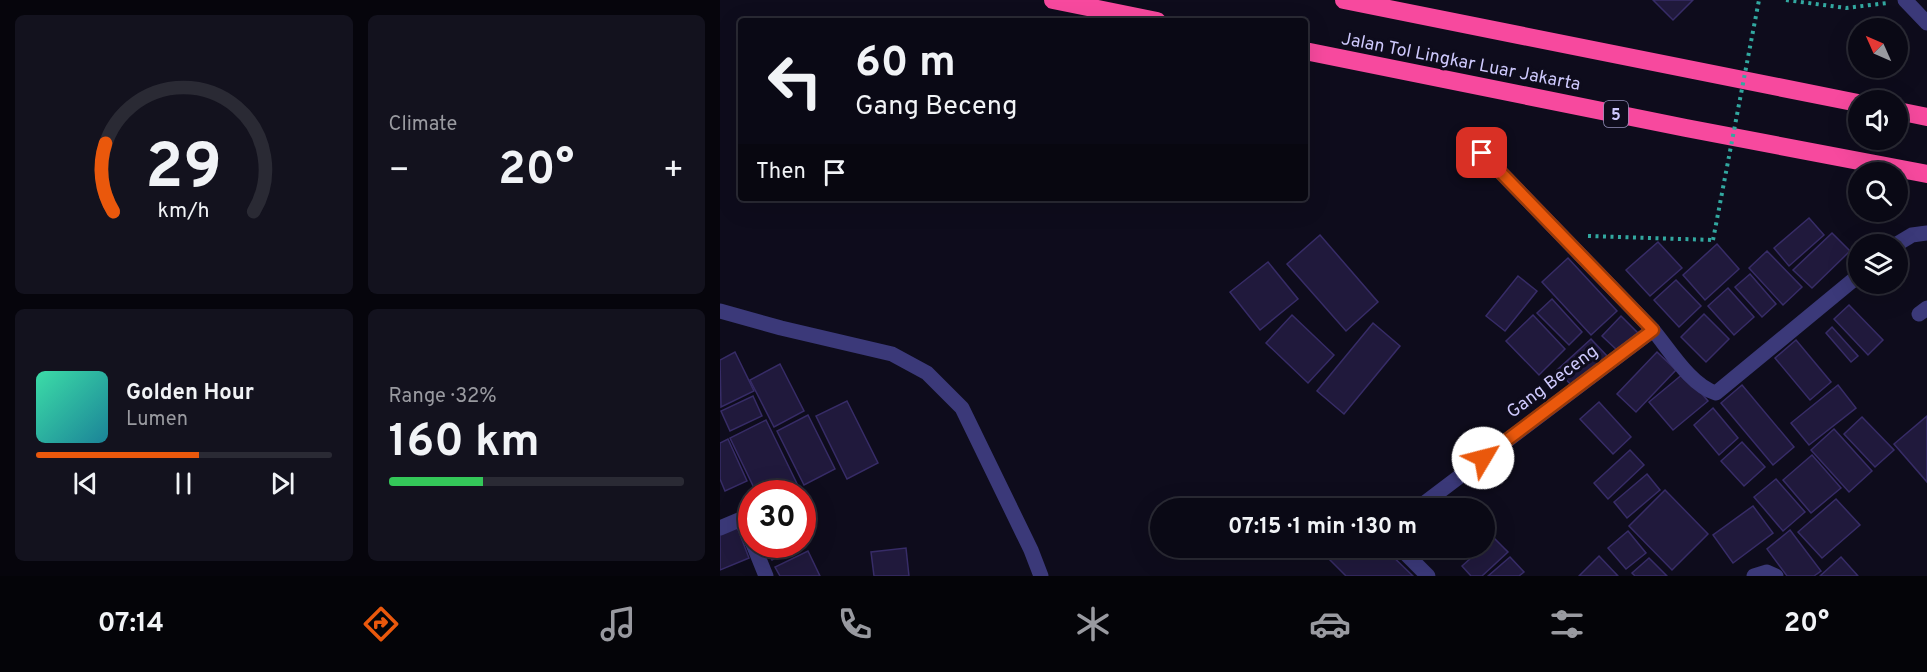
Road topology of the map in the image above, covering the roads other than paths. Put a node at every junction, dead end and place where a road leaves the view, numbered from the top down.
1 (1053, 0) edge
2 (1344, 0) edge
3 (1906, 0) edge
4 (1142, 18) edge
5 (1927, 23) edge
6 (1308, 52) edge
7 (1848, 101) edge
8 (1908, 113) edge
9 (1927, 117) edge
10 (1482, 153) dead end
11 (1927, 174) edge
12 (1927, 233) edge
13 (1908, 237) edge
14 (1848, 284) edge
15 (720, 311) edge
16 (1653, 330) junction
17 (1431, 498) edge
18 (738, 520) edge
19 (720, 528) edge
20 (758, 558) edge
21 (1410, 558) edge
22 (766, 576) edge
23 (1041, 576) edge
24 (1428, 576) edge
25 (1754, 576) edge
26 (1776, 576) edge

1 - 4 highway
2 - 7 highway, Jalan Tol Lingkar Luar Jakarta
3 - 5 street
6 - 11 highway, Jalan Tol Lingkar Luar Jakarta / 5
8 - 9 highway
10 - 16 street
12 - 13 street
14 - 16 street
15 - 23 street
16 - 17 street, Gang Beceng
18 - 19 street
20 - 22 street
21 - 24 street
25 - 26 street

